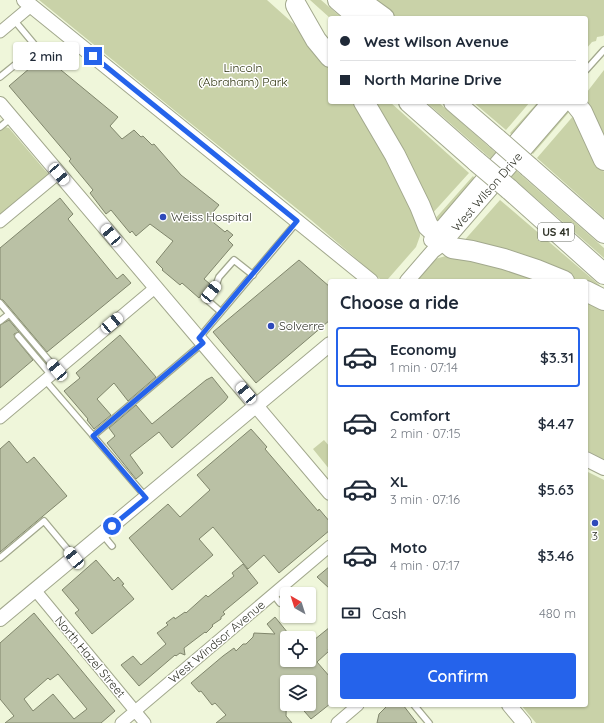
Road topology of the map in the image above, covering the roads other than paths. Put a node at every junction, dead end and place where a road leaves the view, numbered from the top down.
1 (338, 0) edge
2 (359, 0) edge
3 (294, 2) edge
4 (27, 3) edge
5 (357, 16) edge
6 (381, 16) edge
7 (14, 20) junction
8 (0, 32) edge
9 (328, 32) edge
10 (604, 50) edge
11 (328, 55) edge
12 (588, 68) edge
13 (0, 77) edge
14 (0, 104) edge
15 (365, 104) edge
16 (411, 104) edge
17 (456, 104) edge
18 (547, 104) edge
19 (564, 104) edge
20 (576, 104) edge
21 (11, 118) junction
22 (0, 128) edge
23 (604, 160) edge
24 (59, 174) junction
25 (297, 221) junction
26 (0, 222) edge
27 (604, 233) edge
28 (440, 237) junction
29 (604, 274) edge
30 (253, 275) junction
31 (369, 279) edge
32 (398, 279) edge
33 (409, 279) edge
34 (559, 279) edge
35 (156, 287) junction
36 (588, 292) edge
37 (604, 300) edge
38 (0, 303) edge
39 (221, 312) junction
40 (9, 314) junction
41 (0, 321) edge
42 (18, 336) dead end
43 (201, 341) junction
44 (328, 346) edge
45 (51, 375) junction
46 (256, 406) junction
47 (0, 418) edge
48 (93, 436) junction
49 (588, 460) edge
50 (604, 468) edge
51 (328, 491) edge
52 (146, 498) junction
53 (102, 534) junction
54 (112, 546) dead end
55 (328, 548) edge
56 (0, 558) edge
57 (74, 558) junction
58 (35, 590) junction
59 (0, 619) edge
60 (356, 707) edge
61 (416, 707) edge
62 (511, 707) edge
63 (136, 711) junction
64 (121, 723) edge
65 (146, 723) edge
66 (337, 723) edge
67 (429, 723) edge
68 (524, 723) edge

1 - 5 highway
2 - 6 highway
3 - 9 highway
3 - 11 highway
4 - 7 street
4 - 25 street
7 - 8 street
7 - 13 lane
10 - 12 lane
14 - 21 street
15 - 28 highway
16 - 29 highway, US 41, bridge
17 - 27 highway, US 41, bridge
18 - 28 street, West Wilson Drive
19 - 28 street, West Wilson Drive
20 - 23 highway
21 - 22 lane
21 - 24 street
24 - 26 street
24 - 35 street
25 - 30 lane
25 - 31 street
28 - 32 street, West Wilson Drive
28 - 33 street, West Wilson Drive
28 - 34 highway
30 - 39 lane
30 - 39 lane
35 - 43 street
35 - 45 street
36 - 37 highway
38 - 40 lane
39 - 43 lane
40 - 41 lane
40 - 45 lane
42 - 45 lane
43 - 46 street
43 - 48 lane
44 - 46 street
45 - 47 street
45 - 48 lane
46 - 51 street
46 - 52 street
48 - 52 lane
49 - 50 street
52 - 53 street
53 - 54 lane
53 - 57 street
55 - 63 street, West Windsor Avenue
56 - 57 lane
57 - 58 street
58 - 59 street
58 - 63 street, North Hazel Street
60 - 66 street
61 - 67 lane
62 - 68 street
63 - 64 street, West Windsor Avenue
63 - 65 street, North Hazel Street

